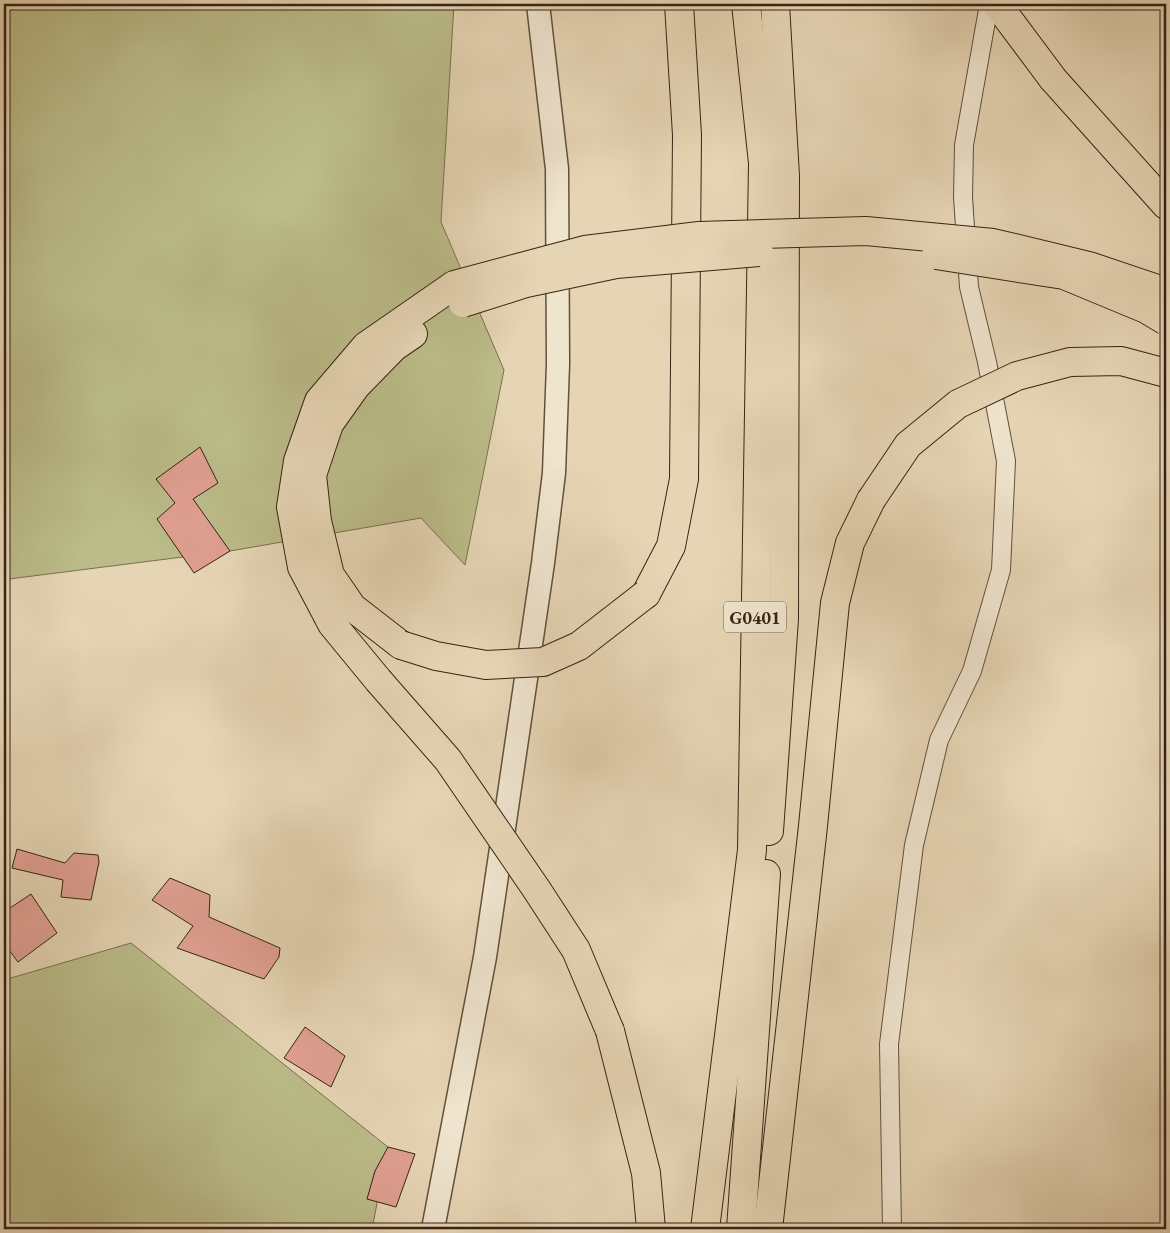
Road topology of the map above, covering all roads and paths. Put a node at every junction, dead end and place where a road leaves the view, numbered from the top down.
1 (538, 4) edge
2 (679, 4) edge
3 (746, 4) edge
4 (775, 4) edge
5 (989, 4) edge
6 (997, 4) edge
7 (1166, 205) edge
8 (1166, 292) edge
9 (459, 294) junction
10 (1166, 321) edge
11 (1166, 373) edge
12 (433, 1229) edge
13 (651, 1229) edge
14 (705, 1229) edge
15 (741, 1229) edge
16 (768, 1229) edge
17 (892, 1229) edge

1 - 12 street
2 - 9 highway, bridge
3 - 14 highway, G0401
4 - 15 highway, G0401
5 - 17 street
6 - 7 highway
8 - 9 highway, bridge
9 - 10 highway, bridge
9 - 13 highway, bridge
11 - 16 highway, bridge

